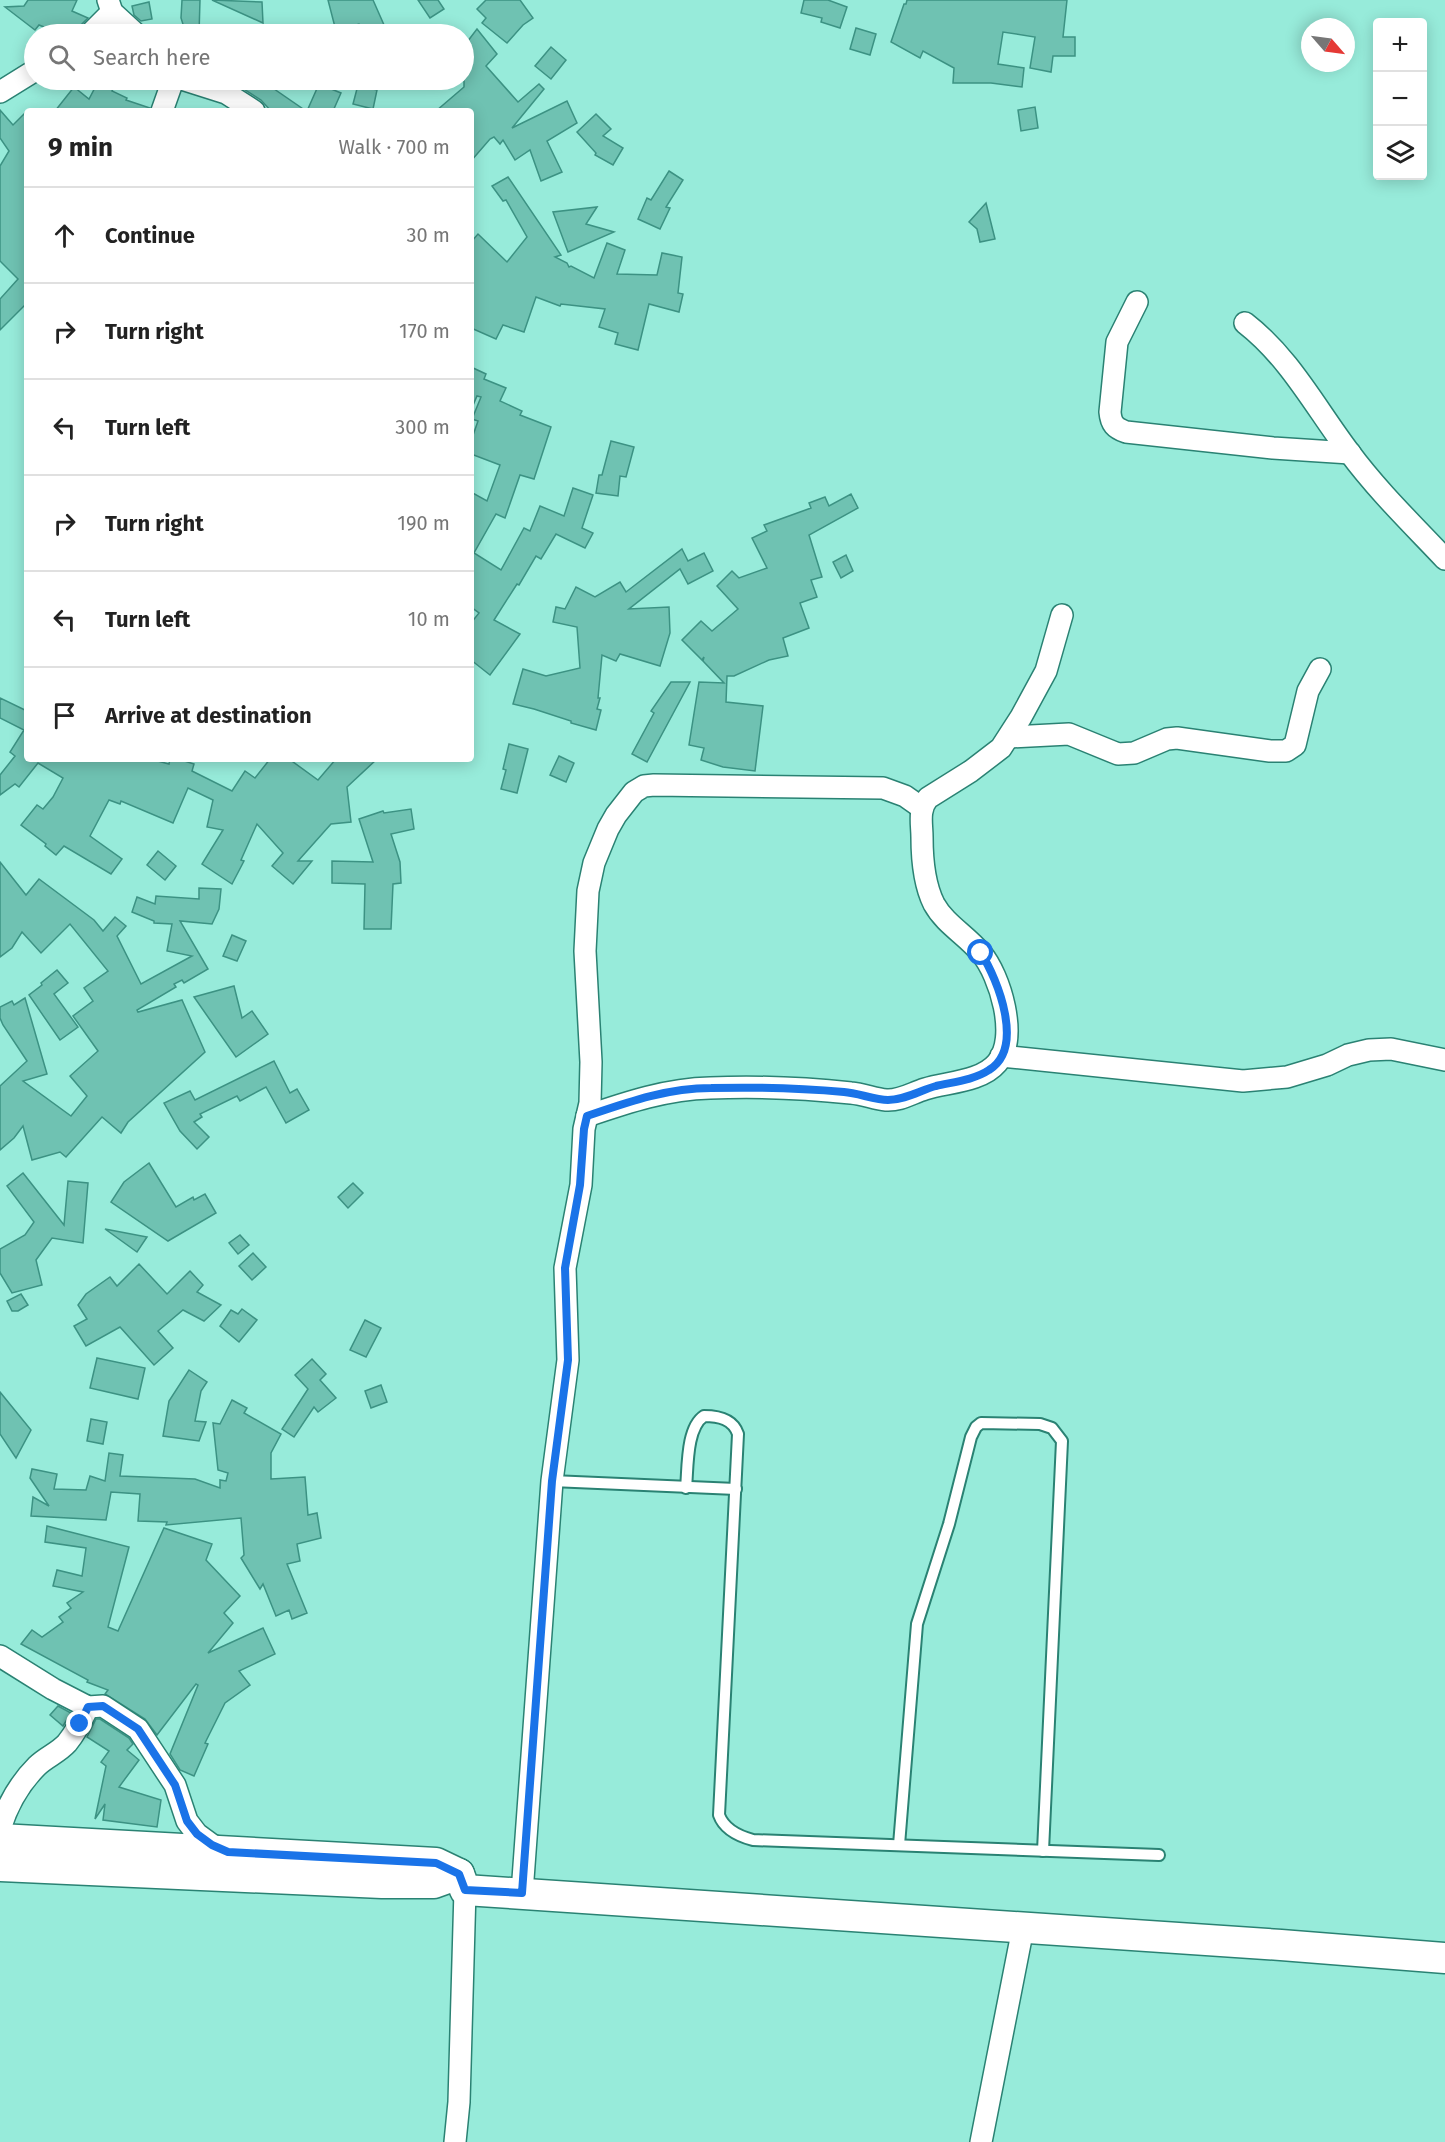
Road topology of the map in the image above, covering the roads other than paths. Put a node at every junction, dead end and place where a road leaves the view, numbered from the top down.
1 (110, 6) edge
2 (97, 24) edge
3 (127, 24) edge
4 (24, 78) edge
5 (169, 90) edge
6 (217, 90) edge
7 (0, 92) edge
8 (163, 108) edge
9 (249, 108) edge
10 (1137, 302) dead end
11 (1245, 323) dead end
12 (1350, 453) junction
13 (1445, 559) edge
14 (1062, 615) dead end
15 (1320, 669) dead end
16 (1010, 737) junction
17 (922, 808) junction
18 (1001, 1056) junction
19 (1445, 1060) edge
20 (587, 1116) junction
21 (552, 1481) junction
22 (686, 1488) junction
23 (736, 1489) junction
24 (0, 1656) edge
25 (88, 1707) junction
26 (0, 1829) edge
27 (0, 1839) edge
28 (899, 1845) junction
29 (1043, 1851) junction
30 (228, 1852) junction
31 (1159, 1855) dead end
32 (0, 1866) edge
33 (462, 1882) junction
34 (522, 1893) junction
35 (1023, 1928) junction
36 (1445, 1958) edge
37 (455, 2142) edge
38 (981, 2142) edge

1 - 2 street
1 - 3 street
4 - 7 street
5 - 8 street
6 - 9 street
10 - 12 street
11 - 12 street
12 - 13 street
14 - 16 street
15 - 16 street
16 - 17 street
17 - 18 street
17 - 20 street
18 - 19 street
18 - 20 street
20 - 21 street
21 - 22 lane
21 - 34 street
22 - 23 lane
22 - 23 lane
23 - 28 lane
24 - 25 street
25 - 26 street
25 - 30 street
27 - 30 street
28 - 29 lane
28 - 29 lane
29 - 31 lane
30 - 33 street
32 - 33 street
33 - 34 street
33 - 37 street
34 - 35 street
35 - 36 street
35 - 38 street

